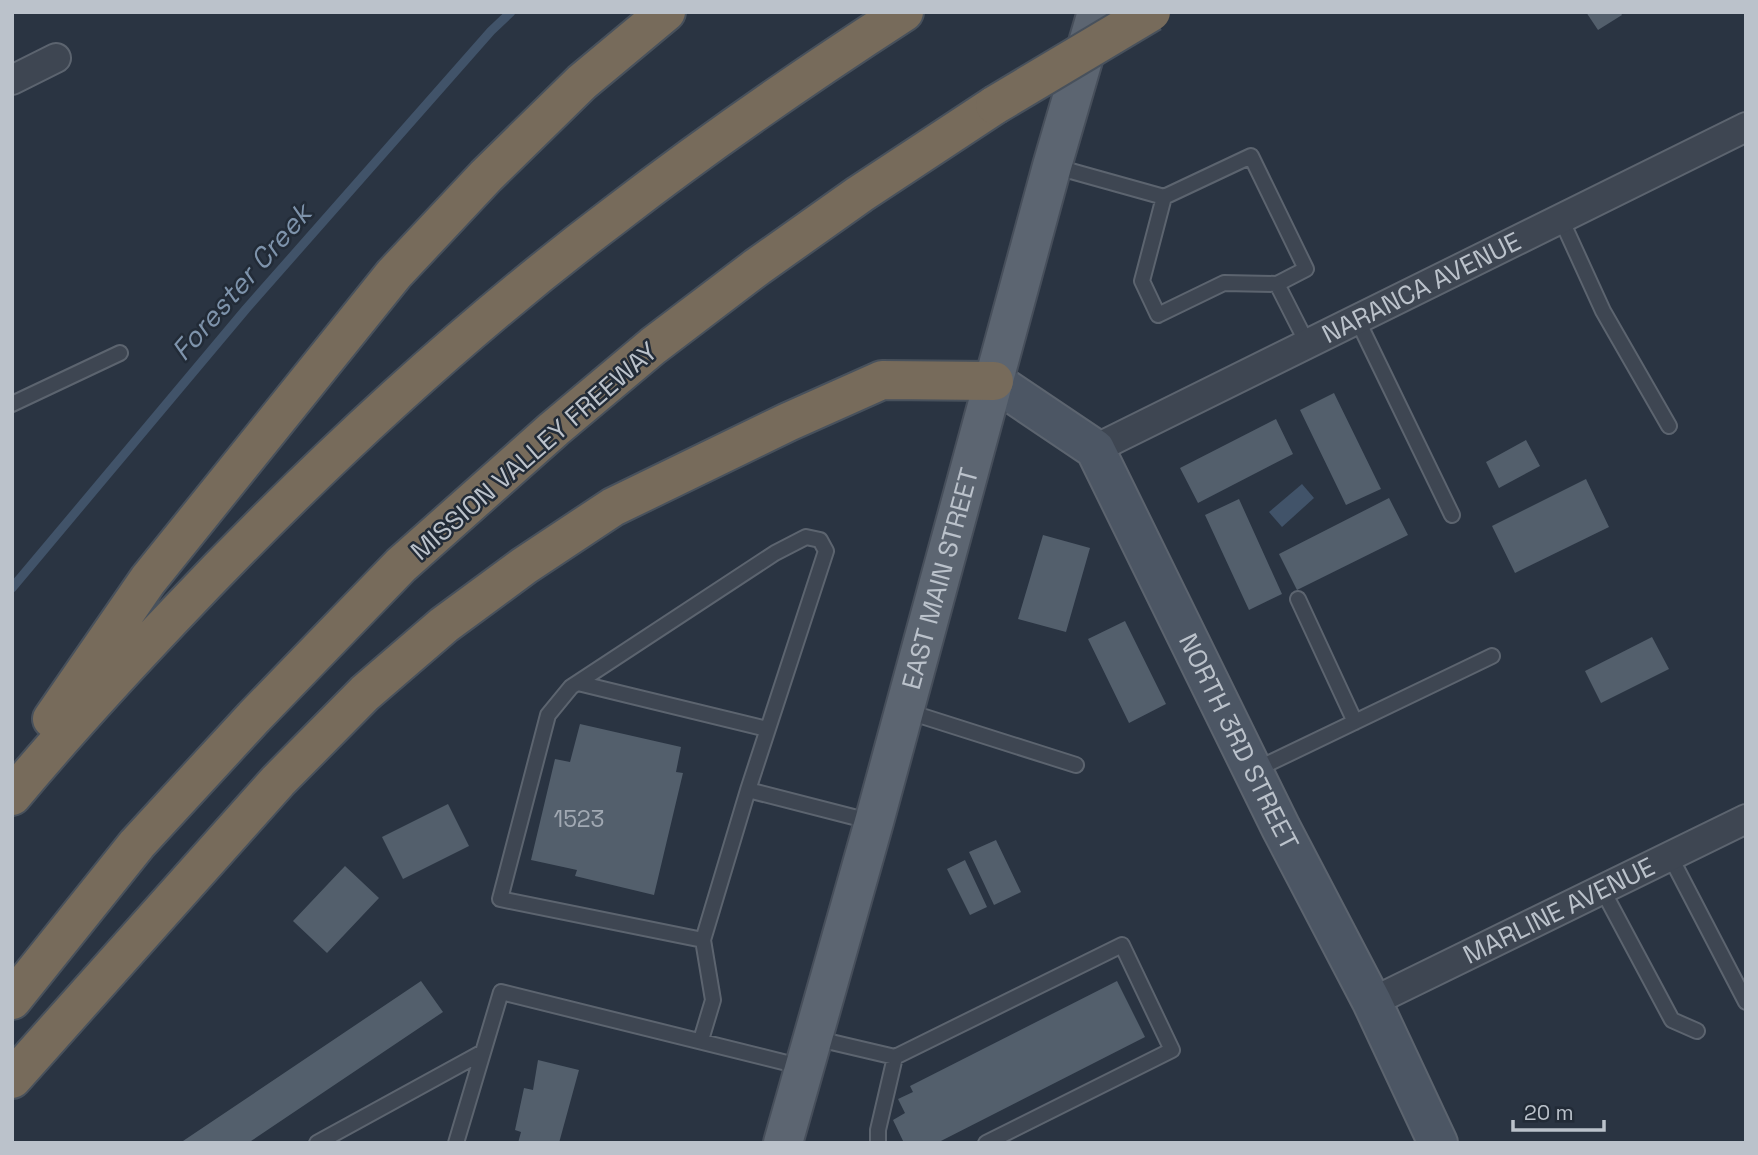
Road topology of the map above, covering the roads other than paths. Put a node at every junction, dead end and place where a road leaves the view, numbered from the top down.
1 (666, 12) edge
2 (904, 12) edge
3 (1097, 12) edge
4 (1151, 12) edge
5 (57, 58) dead end
6 (12, 79) edge
7 (1746, 127) edge
8 (1052, 166) junction
9 (1164, 197) junction
10 (1561, 219) junction
11 (1277, 284) junction
12 (1357, 319) junction
13 (1307, 343) junction
14 (120, 353) dead end
15 (994, 380) junction
16 (12, 404) edge
17 (1669, 426) dead end
18 (1095, 449) junction
19 (1452, 515) dead end
20 (1298, 599) dead end
21 (1492, 656) dead end
22 (578, 683) junction
23 (905, 711) junction
24 (1355, 722) junction
25 (767, 729) junction
26 (1076, 765) dead end
27 (1253, 772) junction
28 (12, 776) edge
29 (748, 790) junction
30 (12, 796) edge
31 (1746, 819) edge
32 (874, 822) junction
33 (1670, 856) junction
34 (1602, 889) junction
35 (703, 940) junction
36 (12, 1000) edge
37 (1372, 1002) junction
38 (1746, 1002) edge
39 (1697, 1031) dead end
40 (701, 1040) junction
41 (482, 1052) junction
42 (808, 1053) junction
43 (895, 1057) junction
44 (12, 1079) edge
45 (317, 1143) edge
46 (456, 1143) edge
47 (783, 1143) edge
48 (878, 1143) edge
49 (986, 1143) edge
50 (1438, 1143) edge

1 - 28 highway
2 - 30 highway
3 - 8 main road, EAST MAIN STREET
4 - 36 highway, MISSION VALLEY FREEWAY, bridge
5 - 6 street
7 - 10 street, NARANCA AVENUE
8 - 9 lane
8 - 15 main road, EAST MAIN STREET
9 - 11 lane
9 - 11 lane
10 - 12 street, NARANCA AVENUE
10 - 17 lane
11 - 13 lane
12 - 13 street, NARANCA AVENUE
12 - 19 lane
13 - 18 street, NARANCA AVENUE
14 - 16 lane
15 - 18 street, NORTH 3RD STREET
15 - 23 main road, EAST MAIN STREET
15 - 44 highway
18 - 27 street, NORTH 3RD STREET
20 - 24 lane
21 - 24 lane
22 - 25 lane
22 - 25 lane
22 - 35 lane
23 - 26 lane
23 - 32 main road, EAST MAIN STREET
24 - 27 lane
25 - 29 lane
27 - 37 street, NORTH 3RD STREET
29 - 32 lane
29 - 35 lane
31 - 33 street, MARLINE AVENUE
32 - 42 main road, EAST MAIN STREET
33 - 34 street, MARLINE AVENUE
33 - 38 lane
34 - 37 street, MARLINE AVENUE
34 - 39 lane
35 - 40 lane
37 - 50 street, NORTH 3RD STREET
40 - 41 lane
40 - 42 lane
41 - 45 lane
41 - 46 lane
42 - 43 lane
42 - 47 main road, EAST MAIN STREET
43 - 48 lane
43 - 49 lane

